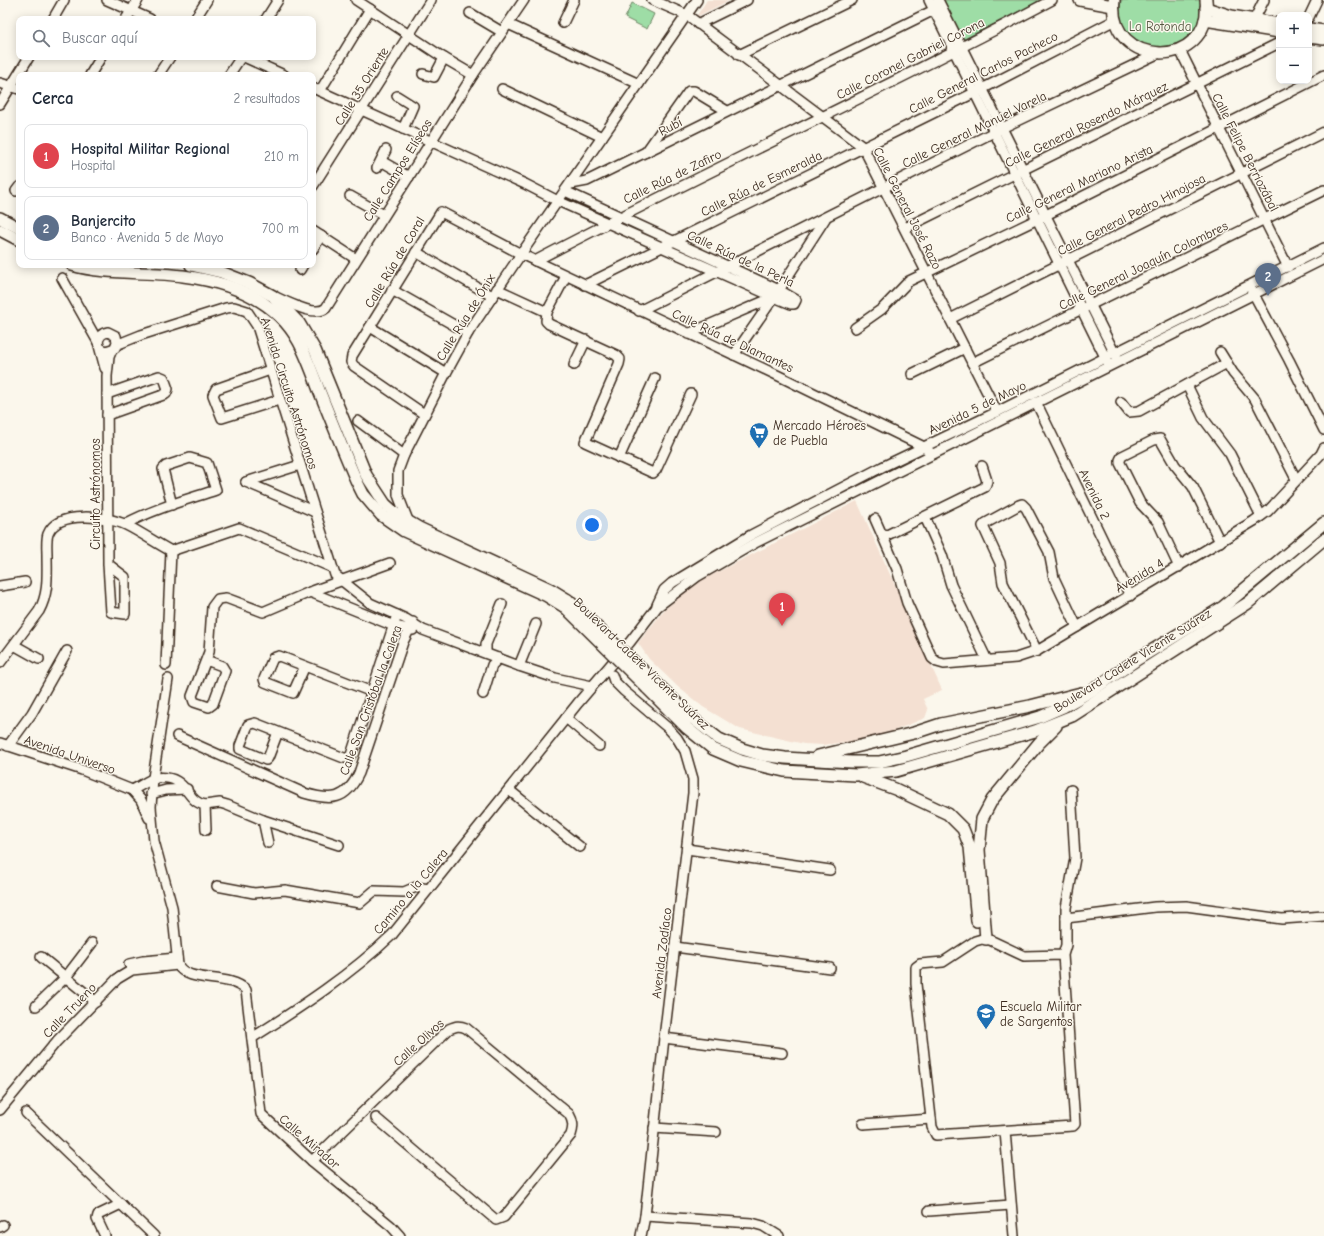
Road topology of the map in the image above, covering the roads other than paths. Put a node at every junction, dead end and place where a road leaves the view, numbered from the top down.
1 (64, 0) edge
2 (107, 0) edge
3 (138, 0) edge
4 (207, 0) edge
5 (278, 0) edge
6 (431, 0) edge
7 (524, 0) edge
8 (574, 0) edge
9 (652, 0) edge
10 (697, 0) edge
11 (747, 0) edge
12 (852, 0) edge
13 (930, 0) edge
14 (938, 0) edge
15 (1052, 0) edge
16 (1080, 0) edge
17 (1264, 0) edge
18 (1317, 0) edge
19 (364, 3) edge
20 (1114, 3) edge
21 (1206, 4) edge
22 (934, 10) junction
23 (132, 11) junction
24 (1311, 12) edge
25 (470, 13) dead end
26 (687, 15) junction
27 (54, 16) edge
28 (128, 16) edge
29 (143, 16) edge
30 (197, 16) edge
31 (268, 16) edge
32 (1115, 20) junction
33 (1205, 20) junction
34 (563, 23) dead end
35 (698, 24) junction
36 (1252, 24) junction
37 (1276, 24) edge
38 (505, 28) junction
39 (1312, 29) edge
40 (1276, 31) edge
41 (1324, 31) edge
42 (409, 35) junction
43 (1312, 37) edge
44 (1324, 39) edge
45 (1276, 44) edge
46 (958, 50) junction
47 (1180, 50) junction
48 (1157, 54) junction
49 (739, 55) junction
50 (444, 58) junction
51 (28, 60) edge
52 (99, 60) edge
53 (168, 60) edge
54 (240, 60) edge
55 (249, 60) edge
56 (22, 72) edge
57 (92, 72) edge
58 (160, 72) edge
59 (231, 72) edge
60 (277, 72) edge
61 (424, 74) dead end
62 (473, 75) junction
63 (1324, 75) edge
64 (0, 83) edge
65 (639, 84) junction
66 (1197, 84) junction
67 (781, 86) junction
68 (15, 88) edge
69 (317, 89) edge
70 (502, 89) dead end
71 (978, 91) junction
72 (397, 96) dead end
73 (0, 104) edge
74 (361, 110) junction
75 (727, 111) junction
76 (822, 117) junction
77 (1219, 128) junction
78 (403, 129) junction
79 (998, 130) junction
80 (1324, 132) edge
81 (602, 136) junction
82 (431, 142) junction
83 (863, 146) junction
84 (386, 150) dead end
85 (646, 153) junction
86 (1019, 172) junction
87 (1242, 173) junction
88 (408, 177) junction
89 (316, 181) edge
90 (568, 187) junction
91 (884, 188) junction
92 (1324, 190) edge
93 (350, 196) dead end
94 (558, 201) junction
95 (384, 215) junction
96 (619, 217) junction
97 (1042, 217) junction
98 (0, 218) edge
99 (825, 218) junction
100 (1265, 220) junction
101 (608, 222) junction
102 (16, 226) edge
103 (905, 228) junction
104 (0, 230) edge
105 (317, 234) edge
106 (16, 238) edge
107 (672, 241) junction
108 (663, 247) junction
109 (1324, 248) edge
110 (416, 252) junction
111 (521, 254) junction
112 (356, 259) junction
113 (1324, 259) edge
114 (535, 260) junction
115 (1065, 262) junction
116 (727, 266) junction
117 (1288, 267) junction
118 (87, 268) edge
119 (204, 268) edge
120 (717, 271) junction
121 (927, 272) junction
122 (566, 276) junction
123 (62, 278) dead end
124 (585, 285) junction
125 (392, 290) junction
126 (1251, 290) junction
127 (495, 292) junction
128 (776, 293) junction
129 (273, 296) junction
130 (1091, 305) junction
131 (1082, 309) junction
132 (639, 311) junction
133 (84, 317) junction
134 (546, 317) junction
135 (950, 319) junction
136 (370, 327) junction
137 (855, 328) dead end
138 (110, 332) junction
139 (468, 333) junction
140 (688, 334) junction
141 (141, 335) junction
142 (586, 340) junction
143 (99, 345) junction
144 (114, 347) junction
145 (965, 348) junction
146 (1220, 352) dead end
147 (734, 355) junction
148 (1117, 357) junction
149 (1107, 362) junction
150 (972, 363) junction
151 (1227, 363) junction
152 (574, 366) dead end
153 (270, 370) junction
154 (446, 373) junction
155 (912, 374) dead end
156 (107, 376) junction
157 (655, 378) dead end
158 (1061, 384) junction
159 (1187, 385) junction
160 (107, 394) junction
161 (691, 394) dead end
162 (279, 400) junction
163 (1036, 402) junction
164 (1121, 402) dead end
165 (997, 412) junction
166 (424, 414) junction
167 (107, 415) junction
168 (358, 421) dead end
169 (1324, 430) edge
170 (963, 434) junction
171 (924, 447) junction
172 (1324, 448) edge
173 (932, 454) junction
174 (404, 455) junction
175 (619, 458) junction
176 (300, 465) junction
177 (982, 466) dead end
178 (1296, 479) junction
179 (172, 505) junction
180 (315, 512) junction
181 (1261, 516) junction
182 (925, 517) junction
183 (875, 519) dead end
184 (108, 520) junction
185 (409, 523) junction
186 (1324, 523) edge
187 (125, 524) junction
188 (883, 537) junction
189 (1324, 539) edge
190 (1220, 542) junction
191 (171, 551) junction
192 (720, 558) junction
193 (390, 563) dead end
194 (108, 564) junction
195 (331, 567) junction
196 (1178, 567) junction
197 (341, 581) junction
198 (25, 582) dead end
199 (0, 586) edge
200 (310, 592) junction
201 (1130, 596) junction
202 (567, 603) junction
203 (502, 604) dead end
204 (397, 615) junction
205 (536, 624) dead end
206 (394, 626) junction
207 (411, 626) junction
208 (1077, 627) junction
209 (14, 645) junction
210 (67, 651) dead end
211 (1037, 652) junction
212 (486, 653) junction
213 (498, 658) junction
214 (38, 659) dead end
215 (1138, 659) junction
216 (206, 660) junction
217 (987, 660) junction
218 (0, 663) edge
219 (166, 665) dead end
220 (305, 666) junction
221 (519, 666) junction
222 (1144, 669) junction
223 (609, 673) junction
224 (168, 679) dead end
225 (650, 684) junction
226 (592, 686) junction
227 (1093, 690) junction
228 (372, 692) junction
229 (483, 694) dead end
230 (566, 718) junction
231 (1061, 722) junction
232 (278, 732) junction
233 (176, 736) dead end
234 (4, 744) edge
235 (599, 746) dead end
236 (800, 759) junction
237 (856, 775) junction
238 (153, 778) junction
239 (187, 789) junction
240 (132, 790) junction
241 (509, 790) junction
242 (1071, 790) dead end
243 (151, 794) junction
244 (205, 805) junction
245 (263, 820) junction
246 (152, 825) junction
247 (206, 830) dead end
248 (268, 842) dead end
249 (339, 845) dead end
250 (580, 847) dead end
251 (687, 849) junction
252 (830, 870) dead end
253 (217, 886) dead end
254 (429, 889) junction
255 (1324, 916) edge
256 (1066, 918) junction
257 (982, 939) junction
258 (92, 943) dead end
259 (675, 947) junction
260 (1063, 955) junction
261 (41, 957) dead end
262 (177, 962) junction
263 (830, 968) dead end
264 (66, 977) junction
265 (94, 1000) junction
266 (36, 1006) dead end
267 (252, 1038) junction
268 (664, 1038) junction
269 (782, 1053) dead end
270 (0, 1101) edge
271 (0, 1110) edge
272 (26, 1113) dead end
273 (376, 1118) dead end
274 (931, 1119) junction
275 (864, 1124) dead end
276 (654, 1128) junction
277 (1005, 1131) junction
278 (716, 1132) dead end
279 (312, 1161) junction
280 (121, 1204) junction
281 (1011, 1205) junction
282 (929, 1211) dead end
283 (645, 1216) junction
284 (105, 1234) edge
285 (154, 1236) edge
286 (400, 1236) edge
287 (641, 1236) edge
288 (779, 1236) edge
289 (1014, 1236) edge

1 - 27 street
2 - 23 street
3 - 23 street
4 - 30 street
5 - 31 street
6 - 42 street, Calle 35 Oriente
7 - 38 street, Calle Campos Elíseos
8 - 34 street
9 - 26 street, Calle General José Razo
10 - 26 street, Calle Rúa de Ónix
11 - 35 street
12 - 49 street
13 - 22 street
14 - 46 street
15 - 46 street, Calle Coronel Gabriel Corona
16 - 20 main road
17 - 36 street
18 - 24 street
19 - 42 street
19 - 69 street
20 - 32 main road
21 - 33 main road
21 - 36 main road
22 - 46 street
22 - 67 street, Rubí
23 - 28 street
23 - 29 street
25 - 38 street
26 - 35 street, Calle General José Razo
26 - 65 street, Calle Rúa de Ónix
32 - 48 main road
32 - 71 street, Calle General Carlos Pacheco
33 - 36 main road
33 - 47 main road
35 - 49 street, Calle General José Razo
36 - 37 main road
36 - 40 main road
38 - 62 street, Calle Campos Elíseos
38 - 65 street
39 - 41 main road
42 - 50 street
42 - 74 street, Calle 35 Oriente
43 - 44 main road
45 - 66 street, Calle General Rosendo Márquez
46 - 71 street
46 - 76 street, Calle Coronel Gabriel Corona
47 - 48 main road
47 - 66 street, Calle Felipe Berriozábal
48 - 79 street, Calle General Manuel Varela
49 - 67 street, Calle General José Razo
50 - 61 street
50 - 62 street
51 - 56 street
52 - 57 street
53 - 58 street
54 - 59 street
55 - 60 street
62 - 82 street, Calle Campos Elíseos
63 - 77 street, Calle General Mariano Arista
64 - 68 street
65 - 81 street, Calle Rúa de Ónix
66 - 77 street, Calle Felipe Berriozábal
66 - 86 street, Calle General Rosendo Márquez
67 - 75 street, Rubí
67 - 76 street, Calle General José Razo
68 - 73 street
69 - 74 street, Calle Rúa de la Perla
70 - 81 street
71 - 79 street
71 - 83 street, Calle General Carlos Pacheco
72 - 78 street
74 - 78 street, Calle Rúa de la Perla
74 - 89 street, Calle 35 Oriente
75 - 85 street, Rubí
75 - 85 street
76 - 83 street, Calle General José Razo
76 - 96 street, Calle Rúa de Zafiro
77 - 87 street, Calle Felipe Berriozábal
77 - 97 street, Calle General Mariano Arista
78 - 82 street, Calle Rúa de la Perla
79 - 86 street
79 - 91 street, Calle General Manuel Varela
80 - 87 street, Calle General Pedro Hinojosa
81 - 90 street, Calle Rúa de Ónix
82 - 88 street, Calle Campos Elíseos
82 - 94 street, Calle Rúa de la Perla
83 - 91 street, Calle General José Razo
83 - 107 street, Calle Rúa de Esmeralda
84 - 88 street
85 - 90 street, Rubí
86 - 97 street
86 - 103 street, Calle General Rosendo Márquez
87 - 100 street, Calle Felipe Berriozábal
87 - 115 street, Calle General Pedro Hinojosa
88 - 95 street, Calle Campos Elíseos
90 - 94 street, Calle Rúa de Ónix
90 - 96 street, Calle Rúa de la Perla
91 - 99 street, Calle General Manuel Varela
91 - 103 street, Calle General José Razo
92 - 100 street, Calle General Joaquín Colombres
93 - 95 street
94 - 101 street, Calle Rúa de la Perla
94 - 111 street, Calle Rúa de Ónix
95 - 112 street, Calle Campos Elíseos
96 - 101 street, Calle Rúa de Zafiro
96 - 107 street, Calle Rúa de la Perla
97 - 115 street
97 - 121 street, Calle General Mariano Arista
98 - 102 main road
99 - 116 street, Calle General Manuel Varela
99 - 128 street
100 - 117 street, Calle Felipe Berriozábal
100 - 130 street, Calle General Joaquín Colombres
101 - 108 street, Calle Rúa de la Perla
101 - 114 street, Calle Rúa de Zafiro
103 - 121 street, Calle General José Razo
104 - 106 main road
105 - 112 street
107 - 108 street, Calle Rúa de Esmeralda
107 - 116 street, Calle Rúa de la Perla
108 - 120 street, Calle Rúa de la Perla
108 - 124 street, Calle Rúa de Esmeralda
109 - 117 street, Avenida 5 de Mayo
110 - 111 street, Calle Rúa de Coral
110 - 125 street, Calle Rúa de Coral
110 - 127 street
111 - 114 street, Calle Rúa de Diamantes
111 - 127 street, Calle Rúa de Ónix
112 - 129 street, Calle Campos Elíseos
113 - 126 street, Avenida 5 de Mayo
114 - 122 street, Calle Rúa de Diamantes
115 - 130 street
115 - 131 street
115 - 135 street, Calle General Pedro Hinojosa
116 - 120 street, Calle General Manuel Varela
116 - 128 street, Calle Rúa de la Perla
117 - 126 street, Avenida 5 de Mayo
118 - 202 main road, Boulevard Cadete Vicente Suárez
119 - 129 main road, Boulevard Cadete Vicente Suárez
120 - 128 street, Calle Rúa de la Perla
120 - 132 street, Calle General Manuel Varela
121 - 135 street, Calle General José Razo
121 - 137 street, Calle General Mariano Arista
122 - 124 street, Calle Rúa de Diamantes
122 - 134 street
123 - 133 street, Circuito Astrónomos
124 - 132 street, Calle Rúa de Diamantes
125 - 136 street, Calle Rúa de Coral
125 - 139 street
126 - 148 street, Avenida 5 de Mayo
126 - 169 street
127 - 134 street
127 - 139 street, Calle Rúa de Ónix
128 - 140 street
128 - 147 street
129 - 185 main road, Boulevard Cadete Vicente Suárez
130 - 131 street, Calle General Joaquín Colombres
130 - 148 street
131 - 149 street
131 - 150 street, Calle General Joaquín Colombres
132 - 140 street, Calle Rúa de Diamantes
133 - 138 street, Circuito Astrónomos
133 - 143 street, Circuito Astrónomos
134 - 142 street
135 - 145 street, Calle General José Razo
136 - 154 street
136 - 166 street, Calle Rúa de Coral
138 - 141 street, Avenida Circuito Astrónomos
138 - 143 street
138 - 144 street
139 - 154 street, Calle Rúa de Ónix
140 - 147 street, Calle Rúa de Diamantes
141 - 144 street, Avenida Circuito Astrónomos
141 - 153 street, Avenida Circuito Astrónomos
142 - 152 street
142 - 175 street
143 - 144 street
143 - 156 street, Circuito Astrónomos
144 - 156 street, Circuito Astrónomos
145 - 150 street, Calle General José Razo
145 - 155 street
146 - 151 street
147 - 171 street, Calle Rúa de Diamantes
148 - 149 street, Avenida 5 de Mayo
149 - 158 street, Avenida 5 de Mayo
150 - 165 street, Calle General José Razo
151 - 159 street
151 - 178 street
153 - 162 street, Avenida Circuito Astrónomos
153 - 162 street
154 - 166 street, Calle Rúa de Ónix
156 - 160 street, Circuito Astrónomos
157 - 175 street
158 - 163 street, Avenida 5 de Mayo
158 - 165 street, Avenida 5 de Mayo
159 - 164 street
159 - 181 street
160 - 167 street, Circuito Astrónomos
160 - 167 street
161 - 175 street
162 - 176 street, Avenida Circuito Astrónomos
163 - 170 street, Avenida 5 de Mayo
163 - 201 street, Avenida 2
165 - 170 street, Avenida 5 de Mayo
166 - 174 street, Calle Rúa de Ónix
167 - 184 street, Circuito Astrónomos
168 - 174 street
170 - 171 street, Avenida 5 de Mayo
170 - 173 street, Avenida 5 de Mayo
171 - 173 street, Calle Rúa de Diamantes
171 - 192 street, Avenida 5 de Mayo
172 - 178 street, Avenida 4
173 - 192 street, Avenida 5 de Mayo
174 - 185 street, Calle Rúa de Ónix
176 - 180 street, Avenida Circuito Astrónomos
176 - 180 street
177 - 182 street
178 - 181 street, Avenida 4
179 - 179 street
179 - 187 street
180 - 195 street, Avenida Circuito Astrónomos
181 - 190 street, Avenida 4
182 - 188 street
182 - 217 street
183 - 188 street
184 - 187 street
184 - 194 street, Circuito Astrónomos
184 - 209 street
185 - 202 main road, Boulevard Cadete Vicente Suárez
186 - 215 main road, Boulevard Cadete Vicente Suárez
187 - 191 street
188 - 217 street, Avenida 4
189 - 222 main road, Boulevard Cadete Vicente Suárez
190 - 196 street, Avenida 4
190 - 196 street
191 - 195 street
191 - 219 street
192 - 223 street, Avenida 5 de Mayo
193 - 197 street
194 - 194 street, Circuito Astrónomos
195 - 197 street, Avenida Circuito Astrónomos
196 - 201 street, Avenida 4
197 - 200 street
197 - 204 street, Avenida Circuito Astrónomos
198 - 199 street
200 - 206 street
200 - 216 street
201 - 208 street, Avenida 4
202 - 225 main road, Boulevard Cadete Vicente Suárez, bridge
203 - 212 street
204 - 206 street
204 - 207 street, Avenida Circuito Astrónomos
205 - 221 street
206 - 207 street
206 - 228 street
207 - 212 street
207 - 233 street, Calle San Cristóbal la Calera
208 - 211 street, Avenida 4
208 - 211 street
209 - 214 street
209 - 218 street
210 - 234 street
211 - 217 street, Avenida 4
212 - 213 street
213 - 221 street
213 - 229 street
215 - 222 main road
215 - 227 main road, Boulevard Cadete Vicente Suárez
216 - 216 street
220 - 220 street
220 - 228 street
221 - 226 street
222 - 231 main road, Boulevard Cadete Vicente Suárez
223 - 226 street, Camino a la Calera
223 - 251 street, Avenida Zodíaco
224 - 238 street
225 - 236 main road, Boulevard Cadete Vicente Suárez
225 - 237 main road, Boulevard Cadete Vicente Suárez
226 - 230 street, Camino a la Calera
227 - 236 main road
227 - 236 main road, Boulevard Cadete Vicente Suárez
228 - 232 street
230 - 235 street
230 - 241 street, Camino a la Calera
231 - 237 main road, Boulevard Cadete Vicente Suárez
231 - 257 main road
232 - 232 street
234 - 240 street, Avenida Universo
237 - 257 main road
238 - 239 street
238 - 240 street
238 - 243 street
239 - 243 street
239 - 244 street
240 - 246 street
241 - 250 street
241 - 254 street, Camino a la Calera
242 - 256 street
243 - 246 street
244 - 245 street
244 - 247 street
245 - 248 street
245 - 249 street
246 - 262 street
251 - 252 street
251 - 259 street, Avenida Zodíaco
253 - 254 street
254 - 267 street, Camino a la Calera
255 - 256 street
256 - 260 street
257 - 260 street
257 - 274 street
258 - 264 street
259 - 263 street
259 - 268 street, Avenida Zodíaco
260 - 277 street
261 - 264 street
262 - 265 street, Calle Trueno
262 - 267 street
264 - 265 street
264 - 266 street
265 - 270 street, Calle Trueno
265 - 271 street, Calle Trueno
267 - 279 street, Calle Mirador
268 - 269 street
268 - 276 street, Avenida Zodíaco
272 - 280 street
273 - 279 street, Calle Olivos
274 - 275 street
274 - 277 street
276 - 278 street
276 - 283 street, Avenida Zodíaco
277 - 281 street
279 - 286 street, Calle Mirador
280 - 284 street
280 - 285 street
281 - 282 street
281 - 289 street
283 - 287 street, Avenida Zodíaco
283 - 288 street

